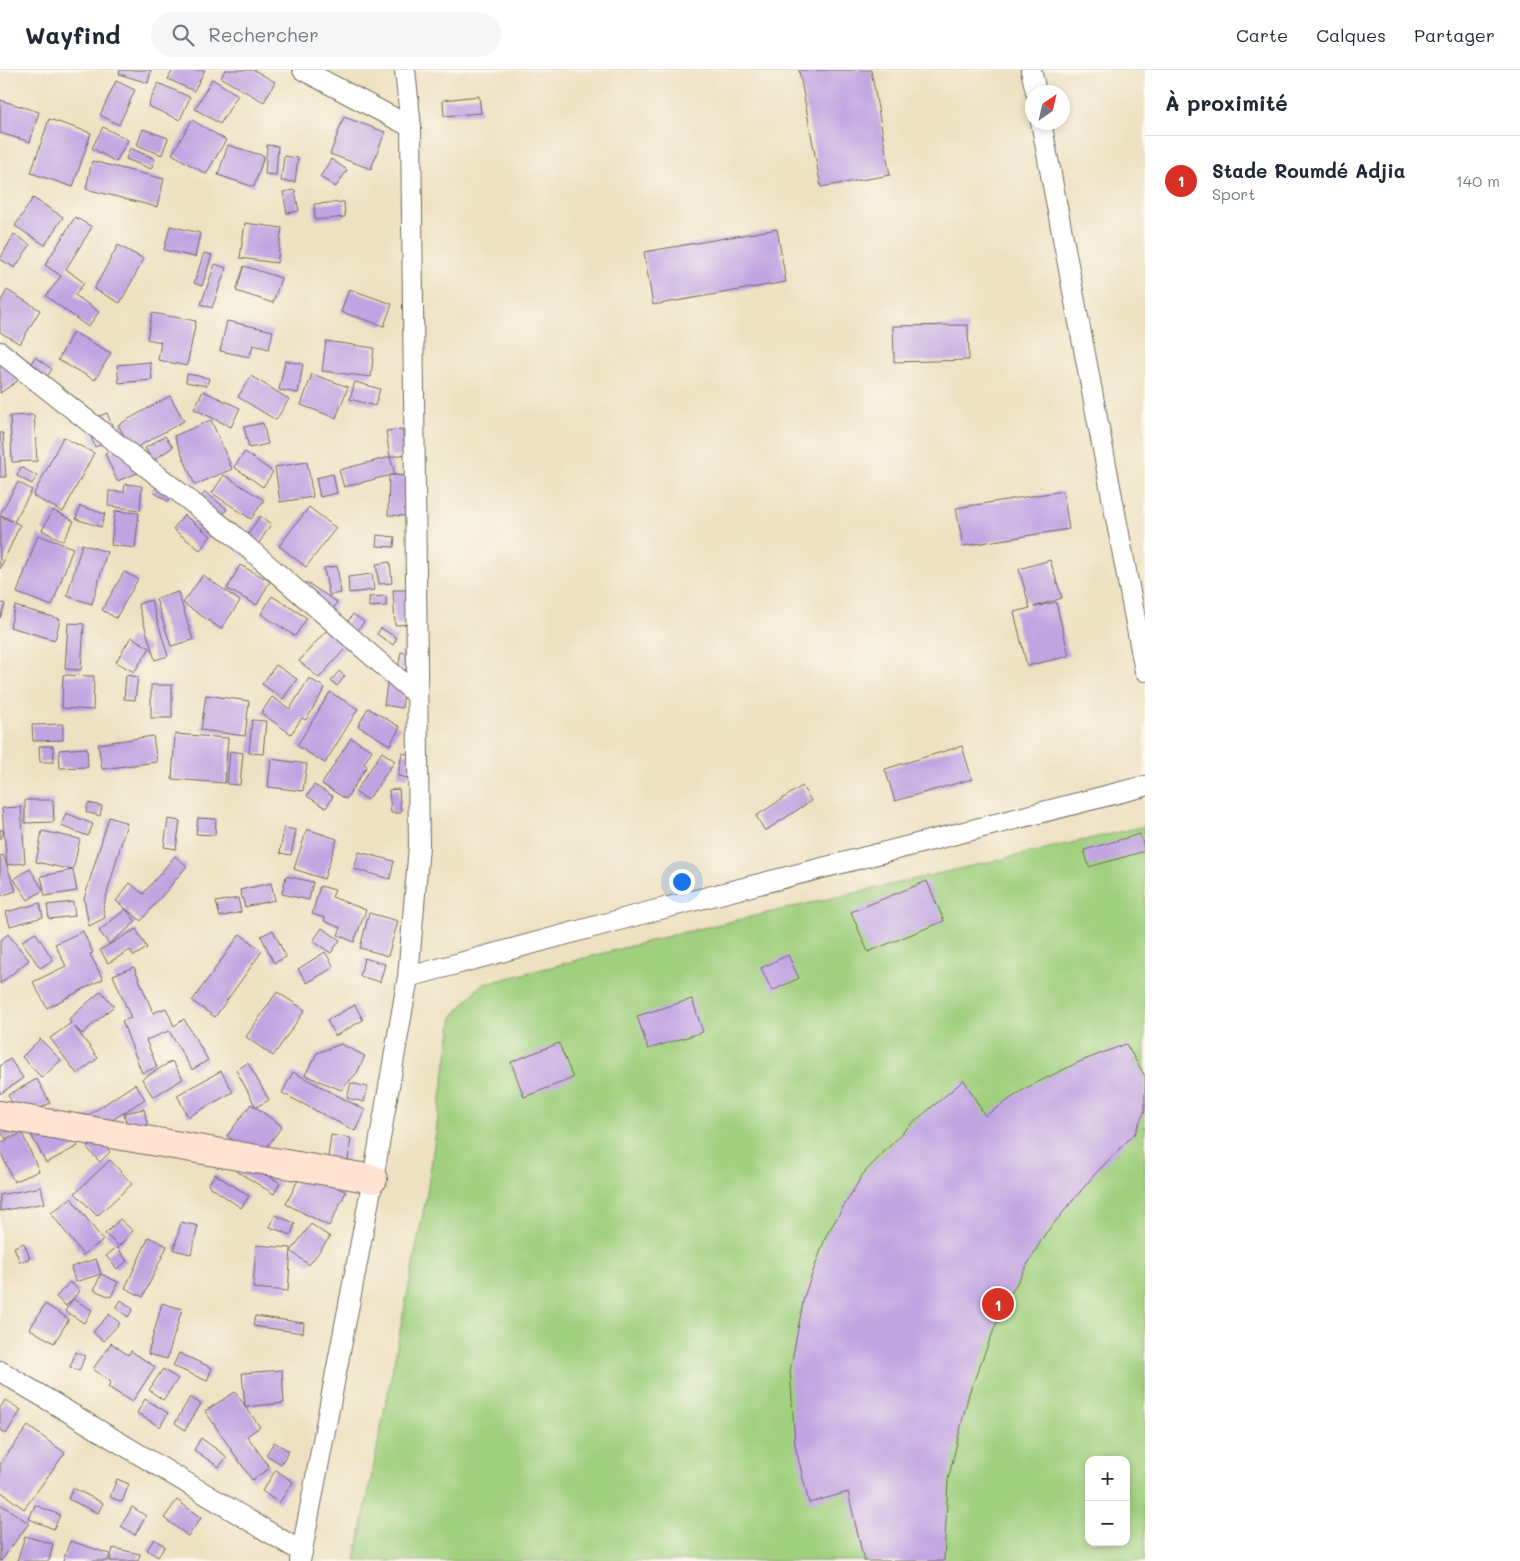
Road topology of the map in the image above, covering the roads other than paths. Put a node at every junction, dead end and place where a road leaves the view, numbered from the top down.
1 (303, 70) edge
2 (405, 70) edge
3 (1032, 70) edge
4 (1035, 85) edge
5 (410, 127) junction
6 (1043, 130) edge
7 (0, 352) edge
8 (1145, 671) edge
9 (417, 695) junction
10 (1145, 786) edge
11 (408, 977) junction
12 (0, 1115) edge
13 (373, 1179) junction
14 (0, 1371) edge
15 (301, 1556) edge

1 - 5 street
2 - 5 street
3 - 4 street
5 - 9 street
6 - 8 street
7 - 9 street
9 - 11 street
10 - 11 street
11 - 13 street
12 - 13 street
13 - 15 street
14 - 15 street

